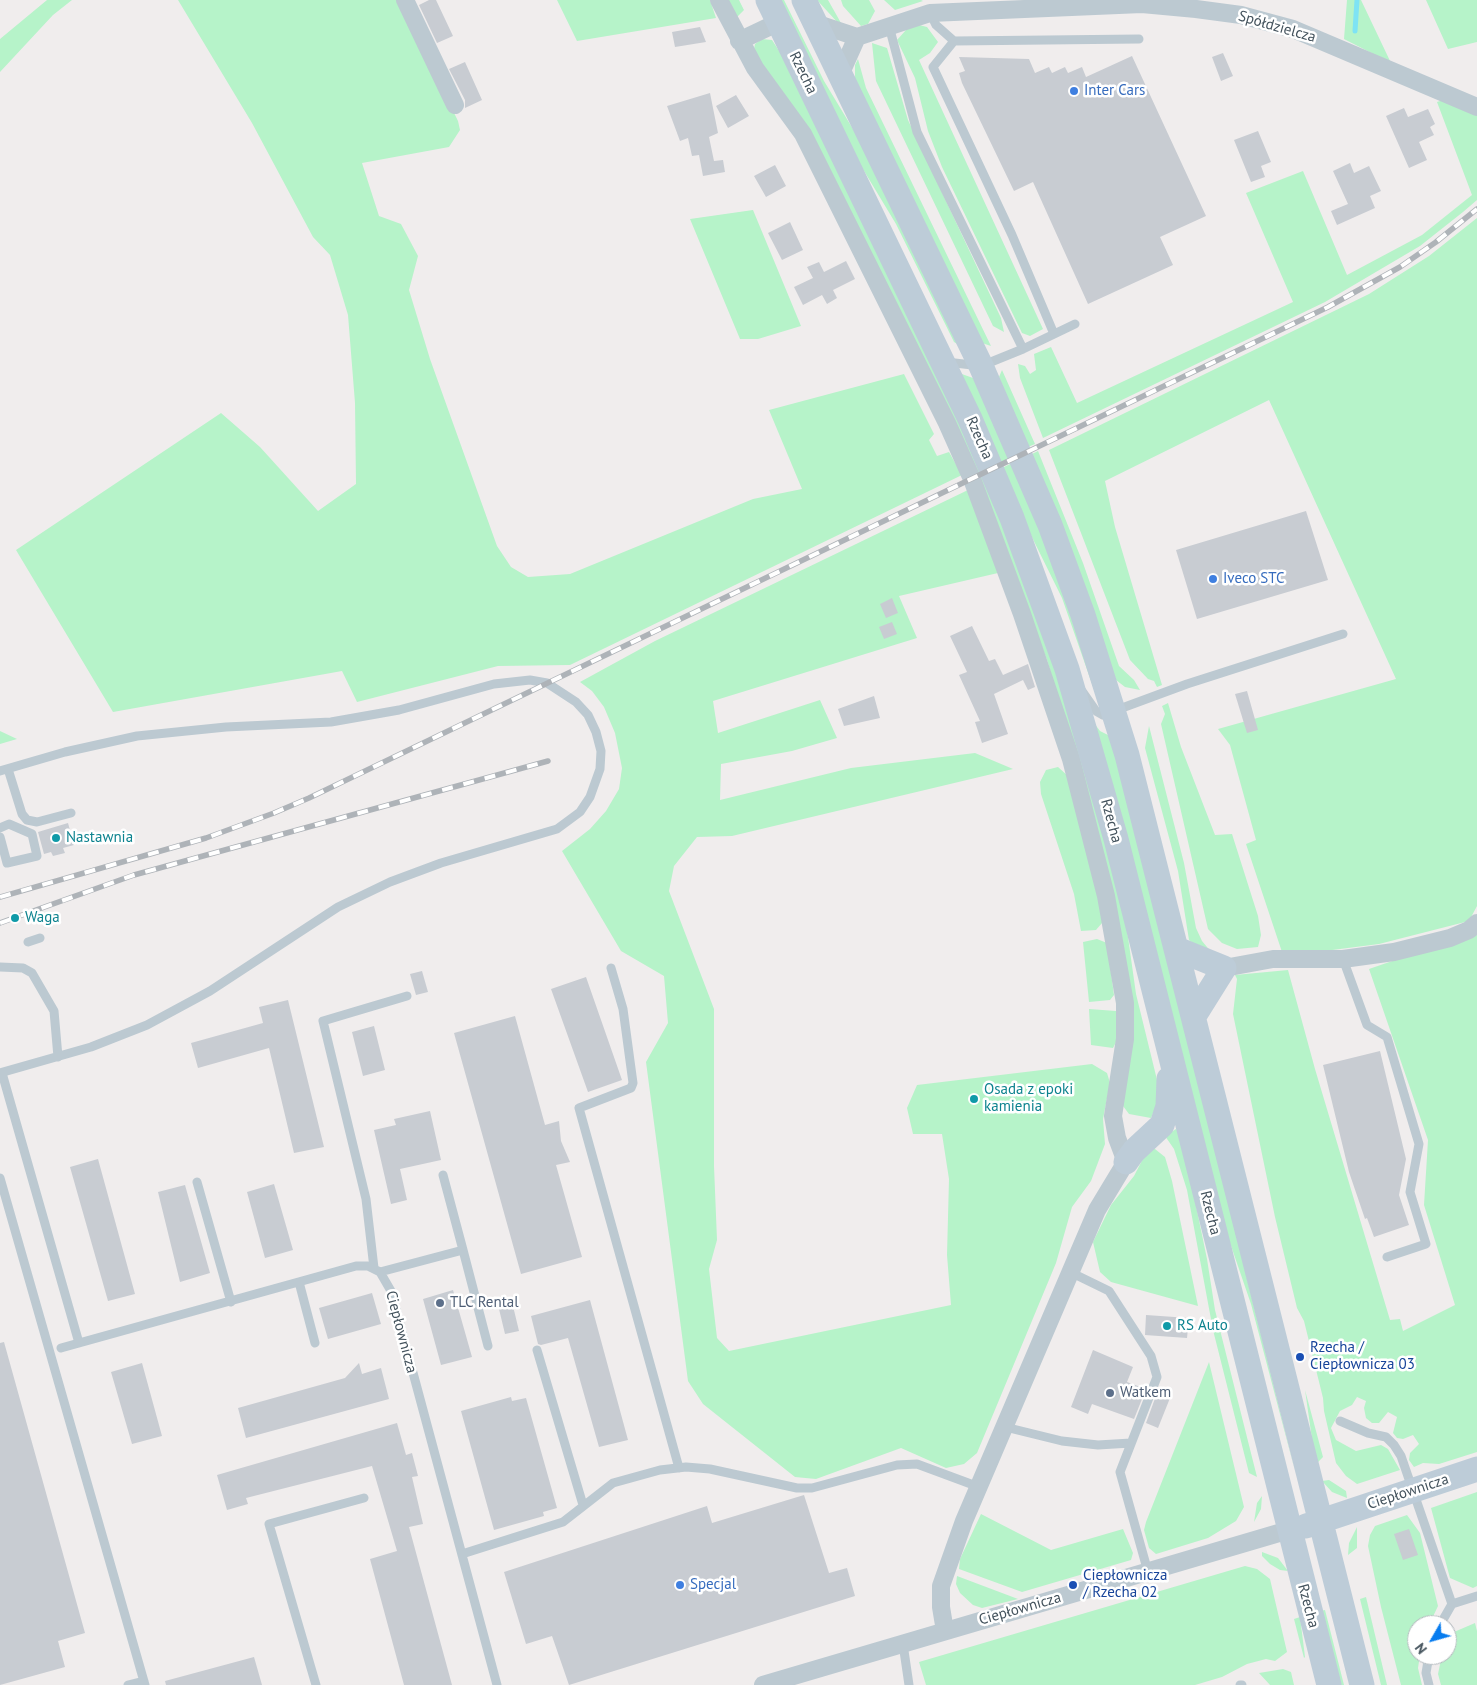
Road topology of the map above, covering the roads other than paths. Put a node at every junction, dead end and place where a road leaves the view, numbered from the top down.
1 (405, 0) edge
2 (719, 0) edge
3 (768, 0) edge
4 (804, 0) edge
5 (930, 13) junction
6 (779, 22) junction
7 (815, 23) junction
8 (889, 26) junction
9 (857, 37) junction
10 (1139, 39) dead end
11 (739, 41) junction
12 (954, 41) junction
13 (840, 75) junction
14 (455, 105) dead end
15 (1477, 107) edge
16 (1075, 324) dead end
17 (1054, 334) junction
18 (1023, 349) junction
19 (944, 362) junction
20 (981, 366) junction
21 (1343, 634) dead end
22 (1067, 669) junction
23 (1115, 712) junction
24 (4, 770) edge
25 (71, 813) dead end
26 (27, 820) junction
27 (0, 828) edge
28 (19, 829) junction
29 (0, 838) edge
30 (1477, 924) edge
31 (40, 938) dead end
32 (28, 942) dead end
33 (1177, 949) junction
34 (1343, 959) junction
35 (0, 967) edge
36 (612, 968) dead end
37 (1224, 968) junction
38 (407, 996) dead end
39 (1194, 1016) junction
40 (1170, 1052) junction
41 (58, 1057) junction
42 (1, 1073) edge
43 (1126, 1162) junction
44 (444, 1175) dead end
45 (0, 1178) edge
46 (197, 1182) dead end
47 (463, 1250) junction
48 (1387, 1258) dead end
49 (377, 1270) junction
50 (1070, 1272) junction
51 (300, 1282) junction
52 (231, 1302) junction
53 (79, 1343) junction
54 (315, 1343) dead end
55 (488, 1346) dead end
56 (61, 1348) dead end
57 (537, 1350) dead end
58 (1340, 1421) dead end
59 (1005, 1427) junction
60 (1131, 1442) junction
61 (679, 1468) junction
62 (1477, 1469) edge
63 (979, 1488) junction
64 (1414, 1491) junction
65 (364, 1498) dead end
66 (583, 1505) junction
67 (1321, 1521) junction
68 (1289, 1530) junction
69 (462, 1554) junction
70 (1148, 1572) junction
71 (1477, 1596) edge
72 (1452, 1604) junction
73 (1446, 1615) edge
74 (945, 1631) junction
75 (903, 1644) junction
76 (1427, 1665) edge
77 (144, 1683) edge
78 (128, 1685) edge
79 (316, 1685) edge
80 (497, 1685) edge
81 (763, 1685) edge
82 (908, 1685) edge
83 (1329, 1685) edge
84 (1362, 1685) edge
85 (1429, 1685) edge

1 - 14 street
2 - 11 street
3 - 6 main road, Rzecha
4 - 7 main road
5 - 8 street, Spółdzielcza
5 - 12 lane
5 - 15 street, Spółdzielcza
6 - 11 street
6 - 19 main road, Rzecha
7 - 9 street
7 - 13 main road
8 - 9 street, Spółdzielcza
8 - 18 lane
9 - 13 street
10 - 12 lane
11 - 43 street
12 - 17 lane
13 - 20 main road
16 - 17 lane
17 - 18 lane
18 - 20 lane
19 - 20 lane
19 - 22 main road, Rzecha
20 - 23 main road
21 - 23 lane
22 - 23 lane
22 - 40 main road, Rzecha
23 - 33 main road
24 - 26 lane
24 - 41 lane
25 - 26 lane
26 - 28 lane
27 - 28 lane
28 - 29 lane
30 - 34 street
31 - 32 lane
33 - 37 main road
33 - 39 main road
34 - 37 street
34 - 48 lane
35 - 41 lane
36 - 61 lane
37 - 39 main road
38 - 49 lane
39 - 67 main road
40 - 43 main road
40 - 68 main road, Rzecha
41 - 42 lane
42 - 53 lane
43 - 50 street
44 - 47 lane
45 - 77 lane
46 - 52 lane
47 - 49 lane
47 - 55 lane
49 - 51 lane
49 - 69 lane, Ciepłownicza
50 - 59 street
50 - 60 lane
51 - 52 lane
51 - 54 lane
52 - 53 lane
53 - 56 lane
57 - 66 lane
58 - 64 lane
59 - 60 lane
59 - 63 street
60 - 70 lane
61 - 63 lane
61 - 66 lane
62 - 64 main road, Ciepłownicza
63 - 74 street
64 - 67 main road, Ciepłownicza
64 - 72 lane
65 - 79 lane
66 - 69 lane
67 - 68 main road, Ciepłownicza
67 - 84 main road
68 - 70 street, Ciepłownicza
68 - 83 main road, Rzecha
69 - 80 lane, Ciepłownicza
70 - 74 street, Ciepłownicza
71 - 72 lane
72 - 73 lane
74 - 75 street, Ciepłownicza
75 - 81 street, Ciepłownicza
75 - 82 lane
76 - 85 lane
77 - 78 lane

